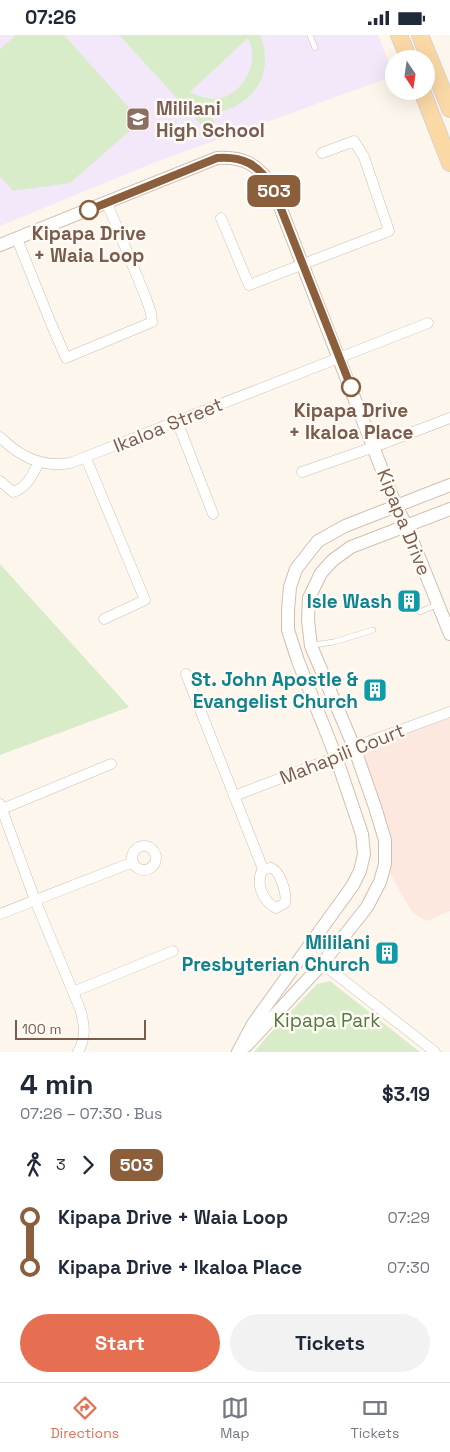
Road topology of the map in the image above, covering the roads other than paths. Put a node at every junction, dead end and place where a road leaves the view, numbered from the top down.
1 (310, 35) edge
2 (399, 35) edge
3 (420, 35) edge
4 (315, 48) dead end
5 (405, 50) edge
6 (426, 100) edge
7 (450, 109) edge
8 (322, 153) dead end
9 (450, 163) edge
10 (107, 203) junction
11 (220, 218) dead end
12 (17, 239) junction
13 (0, 245) edge
14 (303, 265) junction
15 (428, 323) dead end
16 (340, 357) junction
17 (450, 418) edge
18 (177, 421) junction
19 (0, 438) edge
20 (374, 447) junction
21 (86, 458) junction
22 (39, 462) junction
23 (302, 473) dead end
24 (0, 481) edge
25 (450, 485) edge
26 (396, 506) junction
27 (450, 509) edge
28 (213, 514) dead end
29 (406, 525) junction
30 (438, 604) junction
31 (420, 612) dead end
32 (104, 619) dead end
33 (373, 630) dead end
34 (450, 634) edge
35 (311, 646) junction
36 (186, 674) dead end
37 (450, 712) edge
38 (354, 747) junction
39 (336, 757) junction
40 (111, 764) dead end
41 (234, 796) junction
42 (1, 808) edge
43 (132, 862) dead end
44 (263, 869) dead end
45 (35, 900) junction
46 (0, 914) edge
47 (305, 950) junction
48 (173, 951) dead end
49 (322, 965) junction
50 (74, 992) junction
51 (78, 1052) edge
52 (239, 1052) edge
53 (435, 1052) edge

1 - 4 lane
2 - 5 main road
3 - 7 main road
6 - 9 main road
8 - 14 street
10 - 12 street, Kipapa Drive
10 - 12 street
10 - 14 street, Kipapa Drive
11 - 14 street
12 - 13 street, Kipapa Drive
14 - 16 street, Kipapa Drive
15 - 16 street, Ikaloa Street
16 - 18 street, Ikaloa Street
16 - 20 street, Kipapa Drive
17 - 20 street
18 - 21 street, Ikaloa Street
18 - 28 street
19 - 22 street, Ikaloa Street
20 - 23 street
20 - 26 street, Kipapa Drive
21 - 22 street, Ikaloa Street
21 - 32 street
22 - 24 street
25 - 26 street
26 - 29 street, Kipapa Drive
26 - 39 street
27 - 29 street
29 - 30 street, Kipapa Drive
29 - 35 street
30 - 31 lane
30 - 34 street, Kipapa Drive
33 - 35 lane
35 - 38 street
36 - 41 street
37 - 38 street, Mahapili Court
38 - 39 street, Mahapili Court
38 - 49 street
39 - 41 street, Mahapili Court
39 - 47 street
40 - 42 street
41 - 44 street
42 - 45 street
43 - 45 street
45 - 46 street
45 - 50 street
47 - 49 street
47 - 52 street
48 - 50 street
49 - 52 street
49 - 53 street
50 - 51 street

